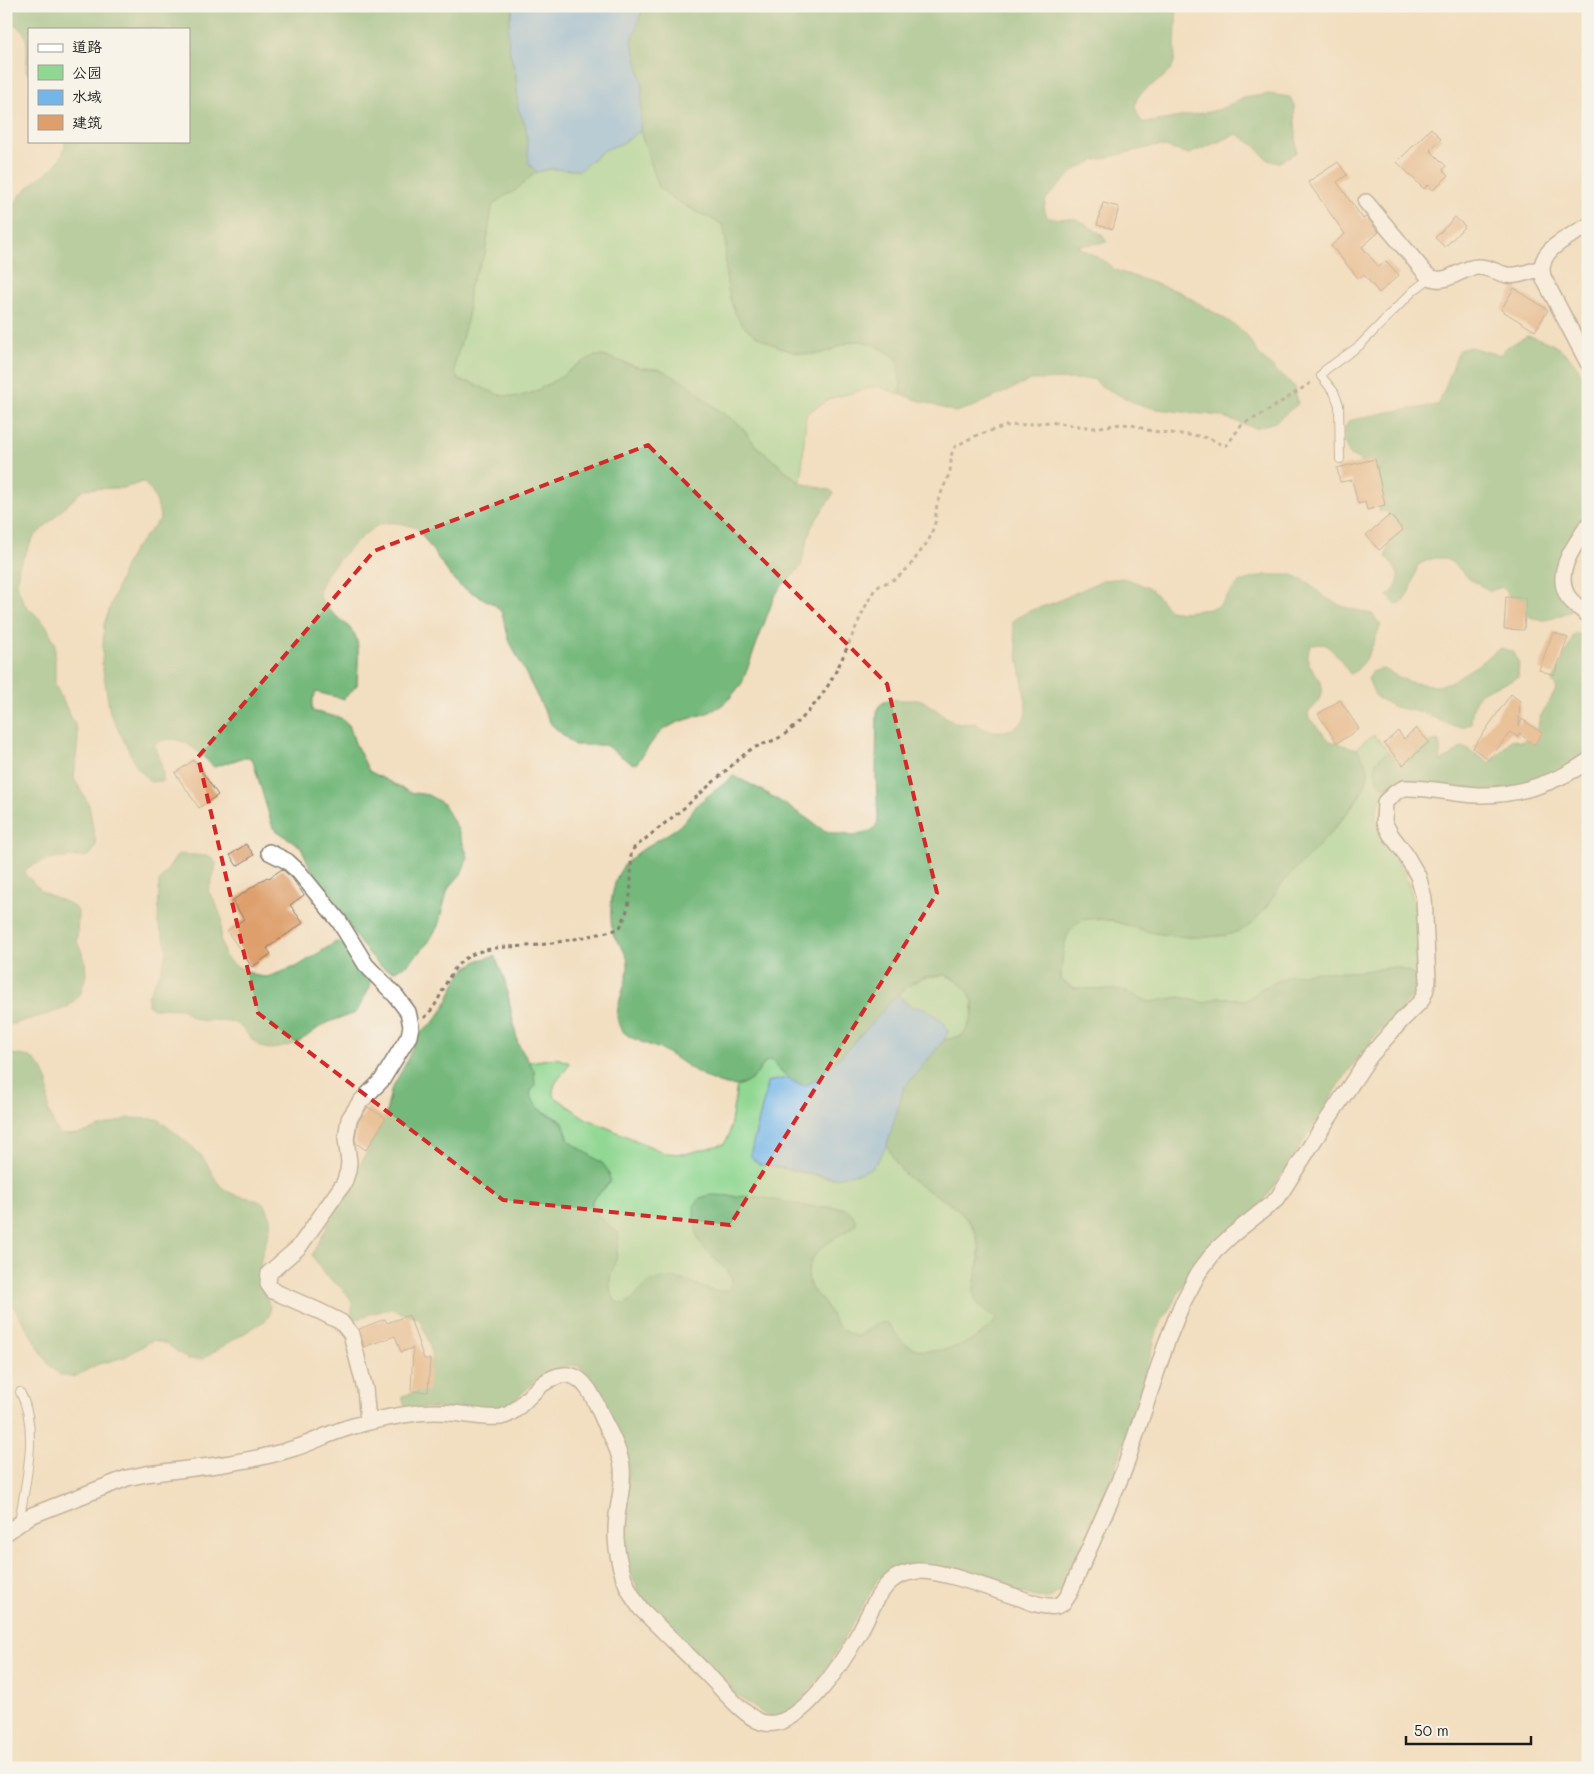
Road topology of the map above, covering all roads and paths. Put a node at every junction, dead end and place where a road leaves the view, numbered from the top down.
1 (1366, 202) dead end
2 (1588, 226) edge
3 (1541, 268) junction
4 (1430, 278) junction
5 (1588, 363) edge
6 (1321, 376) junction
7 (1340, 459) dead end
8 (1588, 525) edge
9 (1588, 615) edge
10 (1588, 761) edge
11 (269, 852) dead end
12 (411, 1026) junction
13 (20, 1392) dead end
14 (368, 1421) junction
15 (19, 1523) junction
16 (6, 1533) edge

1 - 4 street
2 - 3 street
3 - 4 street
3 - 5 street
4 - 6 lane
6 - 7 lane
6 - 12 path
8 - 9 street
10 - 14 street
11 - 12 street
12 - 14 street
13 - 15 lane
14 - 15 street
15 - 16 street

